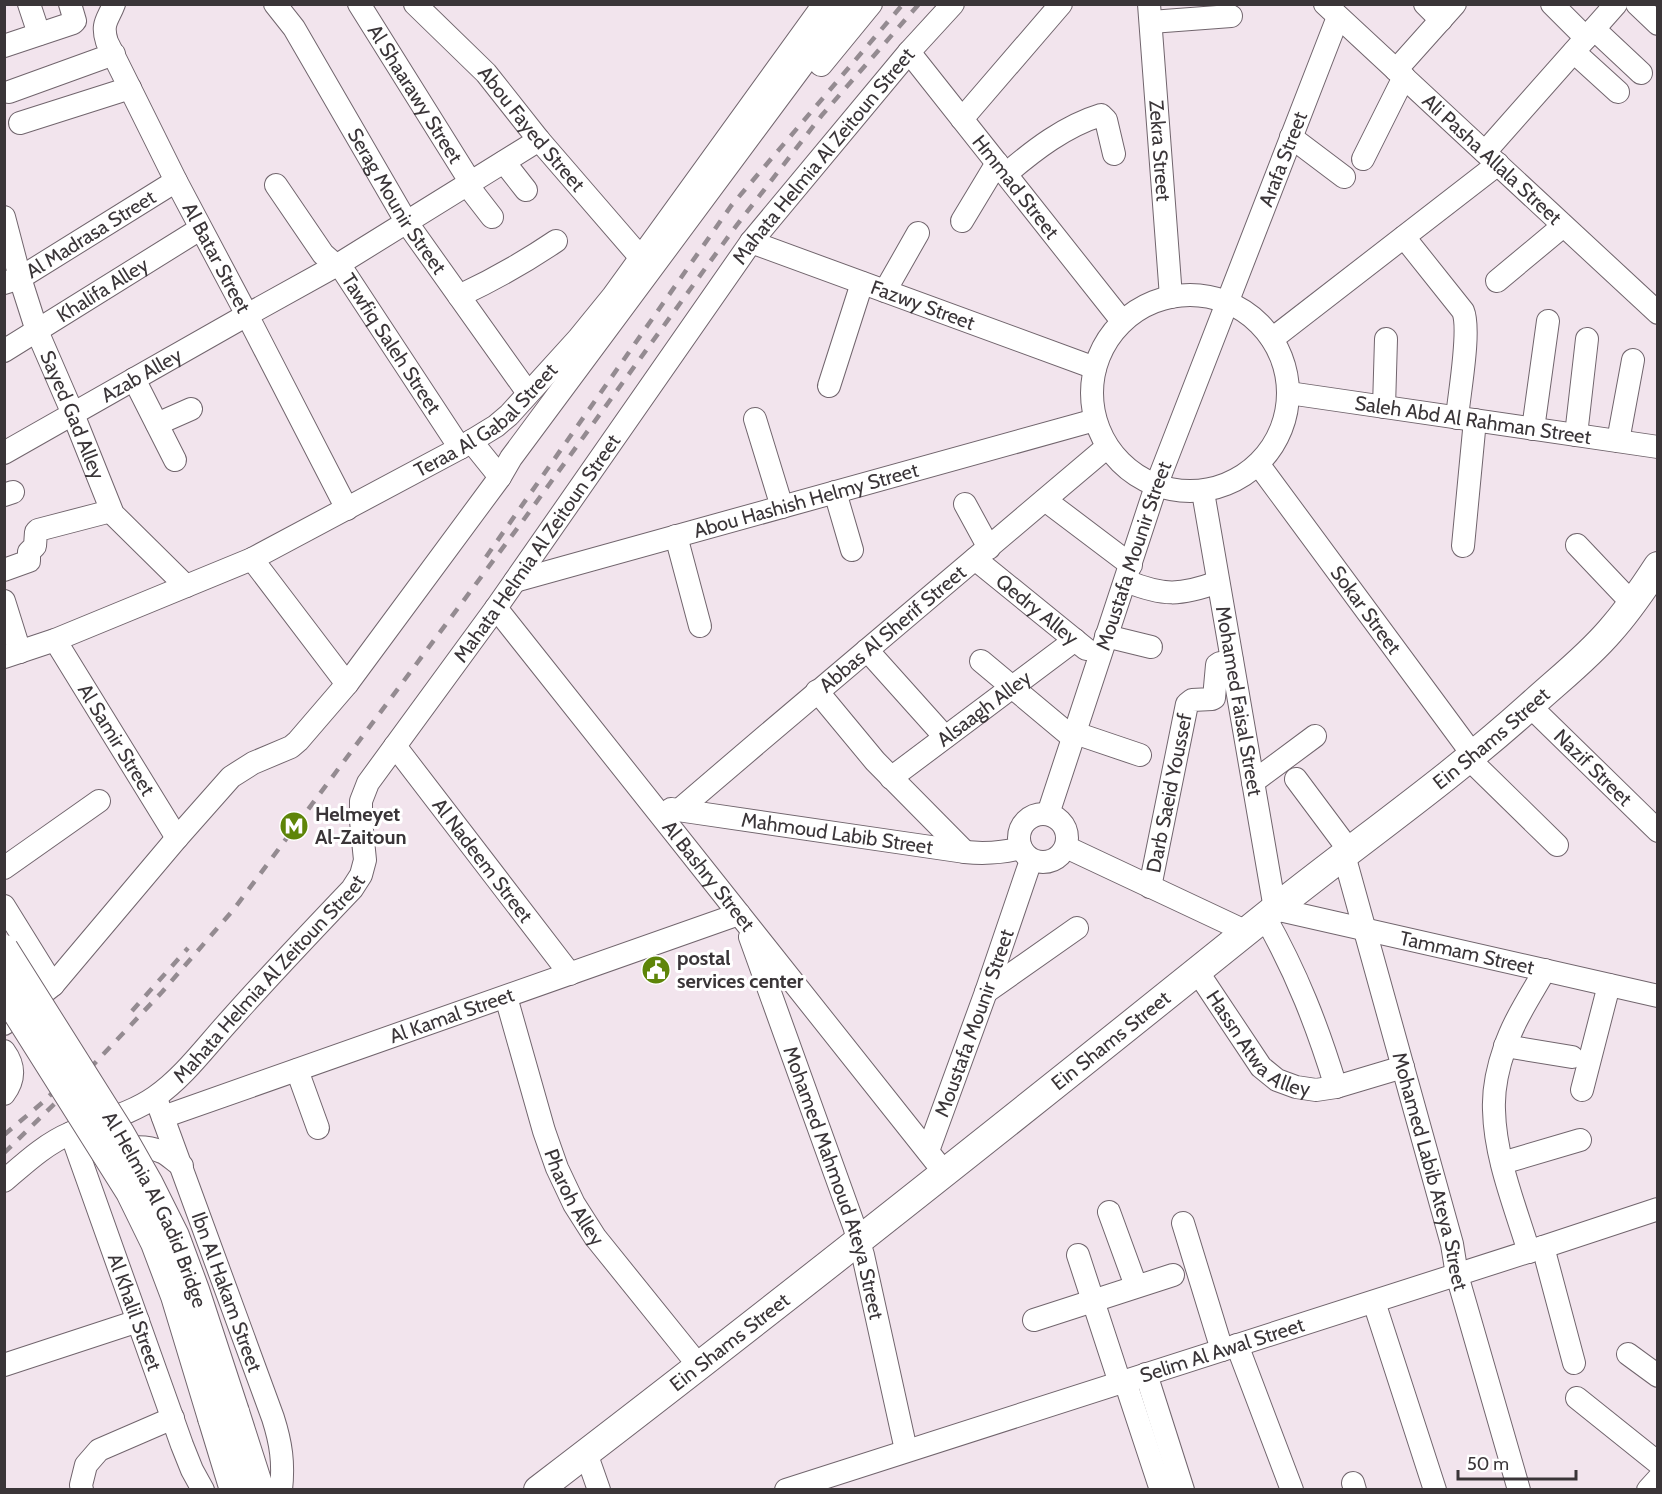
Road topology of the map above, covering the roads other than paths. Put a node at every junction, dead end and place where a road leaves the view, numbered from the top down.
1 (29, 4) edge
2 (114, 4) edge
3 (275, 4) edge
4 (359, 4) edge
5 (415, 4) edge
6 (825, 4) edge
7 (848, 4) edge
8 (871, 4) edge
9 (953, 4) edge
10 (1061, 4) edge
11 (1425, 4) edge
12 (1552, 4) edge
13 (1616, 4) edge
14 (1637, 4) edge
15 (1331, 10) edge
16 (1448, 12) edge
17 (73, 13) edge
18 (1150, 13) edge
19 (1231, 16) dead end
20 (1658, 24) edge
21 (39, 34) junction
22 (1585, 40) junction
23 (4, 46) edge
24 (909, 52) junction
25 (114, 54) junction
26 (1400, 73) junction
27 (1641, 73) dead end
28 (7, 87) edge
29 (130, 88) junction
30 (1618, 92) dead end
31 (962, 119) junction
32 (1291, 137) junction
33 (539, 140) junction
34 (1114, 154) dead end
35 (1491, 158) junction
36 (1363, 159) dead end
37 (504, 162) junction
38 (1001, 168) junction
39 (1344, 177) dead end
40 (176, 181) junction
41 (469, 184) junction
42 (276, 185) dead end
43 (526, 190) dead end
44 (4, 217) edge
45 (492, 217) dead end
46 (962, 222) dead end
47 (407, 223) junction
48 (1563, 225) junction
49 (684, 226) junction
50 (200, 229) junction
51 (918, 233) dead end
52 (1404, 237) junction
53 (556, 241) dead end
54 (751, 242) junction
55 (642, 258) junction
56 (339, 264) junction
57 (12, 281) edge
58 (1497, 281) dead end
59 (862, 283) junction
60 (885, 291) junction
61 (459, 296) junction
62 (1171, 297) junction
63 (1227, 302) junction
64 (1654, 304) edge
65 (248, 315) junction
66 (1122, 321) junction
67 (1548, 321) dead end
68 (37, 331) junction
69 (1272, 339) junction
70 (1386, 339) dead end
71 (1587, 339) dead end
72 (4, 351) edge
73 (1633, 360) dead end
74 (1095, 368) junction
75 (135, 379) junction
76 (829, 386) dead end
77 (528, 393) junction
78 (1289, 393) junction
79 (1384, 407) junction
80 (191, 409) dead end
81 (73, 414) junction
82 (755, 419) dead end
83 (1466, 419) junction
84 (1095, 420) junction
85 (157, 424) junction
86 (1533, 429) junction
87 (1576, 435) junction
88 (1618, 441) junction
89 (465, 444) junction
90 (1107, 447) junction
91 (1658, 447) edge
92 (4, 453) edge
93 (175, 460) dead end
94 (1259, 465) junction
95 (500, 477) junction
96 (1156, 486) junction
97 (835, 492) junction
98 (1203, 492) junction
99 (1045, 500) junction
100 (965, 504) dead end
101 (782, 507) junction
102 (346, 509) junction
103 (111, 511) junction
104 (676, 536) junction
105 (1577, 545) dead end
106 (1463, 546) dead end
107 (852, 550) dead end
108 (982, 554) junction
109 (252, 559) junction
110 (1658, 566) edge
111 (4, 570) edge
112 (1128, 573) junction
113 (515, 581) junction
114 (1218, 582) junction
115 (186, 586) junction
116 (4, 601) edge
117 (1632, 603) junction
118 (496, 608) junction
119 (700, 626) dead end
120 (1106, 636) junction
121 (55, 640) junction
122 (1075, 640) junction
123 (1151, 647) dead end
124 (867, 650) junction
125 (12, 655) edge
126 (1098, 660) junction
127 (981, 661) dead end
128 (1232, 661) junction
129 (347, 684) junction
130 (1012, 687) junction
131 (817, 691) junction
132 (1530, 706) junction
133 (1074, 735) junction
134 (1315, 736) dead end
135 (945, 737) junction
136 (395, 746) junction
137 (1140, 755) dead end
138 (1471, 757) junction
139 (891, 778) junction
140 (1296, 779) dead end
141 (1253, 782) junction
142 (99, 801) dead end
143 (654, 807) junction
144 (679, 810) junction
145 (1048, 814) junction
146 (1658, 831) edge
147 (177, 838) junction
148 (1557, 845) dead end
149 (1066, 847) junction
150 (965, 852) junction
151 (1346, 853) junction
152 (1026, 854) junction
153 (4, 868) edge
154 (1150, 887) junction
155 (4, 906) edge
156 (742, 917) junction
157 (1262, 919) junction
158 (1077, 928) dead end
159 (1364, 930) junction
160 (4, 949) edge
161 (1545, 970) junction
162 (1197, 971) junction
163 (570, 974) junction
164 (53, 985) junction
165 (1609, 985) junction
166 (4, 992) edge
167 (986, 992) junction
168 (1658, 996) edge
169 (506, 997) junction
170 (4, 1024) edge
171 (1505, 1046) junction
172 (38, 1047) junction
173 (4, 1051) edge
174 (1572, 1058) dead end
175 (1403, 1067) junction
176 (297, 1070) junction
177 (1336, 1087) junction
178 (1582, 1090) dead end
179 (4, 1094) edge
180 (159, 1107) junction
181 (318, 1128) dead end
182 (71, 1133) junction
183 (1580, 1140) dead end
184 (936, 1162) junction
185 (1502, 1163) junction
186 (182, 1166) junction
187 (4, 1181) edge
188 (89, 1182) junction
189 (1658, 1209) edge
190 (1109, 1212) dead end
191 (1183, 1223) dead end
192 (859, 1241) junction
193 (1536, 1250) junction
194 (1078, 1255) dead end
195 (1173, 1275) dead end
196 (1457, 1275) junction
197 (1136, 1286) junction
198 (1092, 1300) junction
199 (1374, 1302) junction
200 (1034, 1320) dead end
201 (138, 1321) junction
202 (1230, 1348) junction
203 (1628, 1354) dead end
204 (1574, 1363) dead end
205 (4, 1365) edge
206 (699, 1366) junction
207 (1658, 1376) edge
208 (1130, 1380) junction
209 (1577, 1398) dead end
210 (224, 1415) junction
211 (173, 1418) junction
212 (906, 1450) junction
213 (586, 1453) junction
214 (1658, 1462) edge
215 (1658, 1479) edge
216 (82, 1490) edge
217 (203, 1490) edge
218 (234, 1490) edge
219 (260, 1490) edge
220 (281, 1490) edge
221 (538, 1490) edge
222 (599, 1490) edge
223 (786, 1490) edge
224 (1161, 1490) edge
225 (1184, 1490) edge
226 (1292, 1490) edge
227 (1435, 1490) edge
228 (1519, 1490) edge
229 (1648, 1490) edge

1 - 21 street
2 - 25 street, Al Batar Street
3 - 47 street, Serag Mounir Street
4 - 41 street, Al Shaarawy Street
5 - 33 street, Abou Fayed Street
6 - 55 street, Teraa Al Gabal Street
7 - 49 street
8 - 49 street
9 - 24 street, Mahata Helmia Al Zeitoun Street
10 - 31 street
11 - 16 street
12 - 22 street
13 - 22 street
14 - 20 street
15 - 26 street, Ali Pasha Allala Street
15 - 32 street, Arafa Street
16 - 26 street
17 - 21 street
18 - 19 street
18 - 62 street, Zekra Street
21 - 23 street
22 - 27 street
22 - 30 street
22 - 35 street
24 - 31 street, Hmmad Street
24 - 54 street, Mahata Helmia Al Zeitoun Street
25 - 28 street
25 - 29 street, Al Batar Street
26 - 35 street, Ali Pasha Allala Street
26 - 36 street
28 - 29 street
29 - 40 street, Al Batar Street
31 - 38 street, Hmmad Street
32 - 39 street
32 - 63 street, Arafa Street
33 - 37 street, Azab Alley
33 - 55 street, Abou Fayed Street
34 - 38 street
35 - 48 street, Ali Pasha Allala Street
35 - 52 street
37 - 41 street, Azab Alley
37 - 43 street
38 - 46 street
38 - 66 street, Hmmad Street
40 - 50 street, Al Batar Street
40 - 57 street, Al Madrasa Street
41 - 45 street, Al Shaarawy Street
41 - 47 street, Azab Alley
42 - 56 street, Tawfiq Saleh Street
44 - 57 street, Sayed Gad Alley
47 - 56 street, Azab Alley
47 - 61 street, Serag Mounir Street
48 - 58 street
48 - 64 street, Ali Pasha Allala Street
49 - 95 street
50 - 65 street, Al Batar Street
50 - 68 street, Khalifa Alley
51 - 60 street
52 - 69 street
52 - 83 street
53 - 61 street
54 - 59 street, Fazwy Street
54 - 113 street, Mahata Helmia Al Zeitoun Street
55 - 77 street, Teraa Al Gabal Street
56 - 65 street, Azab Alley
56 - 89 street, Tawfiq Saleh Street
57 - 68 street, Sayed Gad Alley
59 - 60 street, Fazwy Street
59 - 76 street
60 - 74 street, Fazwy Street
61 - 77 street, Serag Mounir Street
62 - 63 street
62 - 66 street
63 - 69 street
63 - 96 street, Moustafa Mounir Street
65 - 75 street, Azab Alley
65 - 102 street, Al Batar Street
66 - 74 street
67 - 86 street
68 - 72 street, Khalifa Alley
68 - 81 street, Sayed Gad Alley
69 - 78 street
70 - 79 street
71 - 87 street
73 - 88 street
74 - 84 street
75 - 81 street, Azab Alley
75 - 85 street
77 - 89 street, Teraa Al Gabal Street
78 - 79 street, Saleh Abd Al Rahman Street
78 - 94 street
79 - 83 street, Saleh Abd Al Rahman Street
80 - 85 street
81 - 92 street, Azab Alley
81 - 103 street, Sayed Gad Alley
82 - 101 street
83 - 86 street, Saleh Abd Al Rahman Street
83 - 106 street
84 - 90 street
84 - 97 street, Abou Hashish Helmy Street
85 - 93 street
86 - 87 street, Saleh Abd Al Rahman Street
87 - 88 street, Saleh Abd Al Rahman Street
88 - 91 street, Saleh Abd Al Rahman Street
89 - 95 street, Tawfiq Saleh Street
89 - 102 street, Teraa Al Gabal Street
90 - 96 street
90 - 99 street, Abbas Al Sherif Street
94 - 98 street
94 - 138 street, Sokar Street
95 - 129 street
96 - 98 street
96 - 112 street, Moustafa Mounir Street
97 - 101 street, Abou Hashish Helmy Street
97 - 107 street
98 - 114 street, Mohamed Faisal Street
99 - 108 street, Abbas Al Sherif Street
99 - 112 street
100 - 108 street
101 - 104 street, Abou Hashish Helmy Street
102 - 109 street, Teraa Al Gabal Street
103 - 111 street
103 - 115 street, Sayed Gad Alley
104 - 113 street, Abou Hashish Helmy Street
104 - 119 street
105 - 117 street
108 - 122 street, Qedry Alley
108 - 124 street, Abbas Al Sherif Street
109 - 115 street, Teraa Al Gabal Street
109 - 129 street
110 - 117 main road, Ein Shams Street
112 - 114 street
112 - 120 street, Moustafa Mounir Street
113 - 118 street, Mahata Helmia Al Zeitoun Street
114 - 128 street, Mohamed Faisal Street
115 - 121 street, Teraa Al Gabal Street
116 - 125 street
117 - 132 main road, Ein Shams Street
118 - 136 street, Mahata Helmia Al Zeitoun Street
118 - 143 street, Al Bashry Street
120 - 123 street
120 - 126 street, Moustafa Mounir Street
121 - 125 street, Teraa Al Gabal Street
121 - 147 street, Al Samir Street
122 - 126 street, Qedry Alley
122 - 130 street, Alsaagh Alley
124 - 131 street, Abbas Al Sherif Street
124 - 135 street
126 - 133 street, Moustafa Mounir Street
127 - 130 street
128 - 141 street, Mohamed Faisal Street
128 - 154 street, Darb Saeid Youssef
129 - 147 street
130 - 133 street
130 - 135 street, Alsaagh Alley
131 - 139 street
131 - 144 street, Abbas Al Sherif Street
132 - 138 main road, Ein Shams Street
132 - 146 street, Nazif Street
133 - 137 street
133 - 145 street, Moustafa Mounir Street
134 - 141 street
135 - 139 street, Alsaagh Alley
136 - 163 street, Al Nadeem Street
136 - 180 street, Mahata Helmia Al Zeitoun Street
138 - 148 street, Sokar Street
138 - 151 main road, Ein Shams Street
139 - 150 street
140 - 151 street
141 - 157 street, Mohamed Faisal Street
142 - 153 street
143 - 144 street, Mahmoud Labib Street
143 - 156 street, Al Bashry Street
144 - 150 street, Mahmoud Labib Street
145 - 149 street
145 - 152 street
147 - 164 street
149 - 152 street
149 - 154 street
150 - 152 street, Mahmoud Labib Street
151 - 157 main road, Ein Shams Street
151 - 159 street, Mohamed Labib Ateya Street
152 - 167 street, Moustafa Mounir Street
154 - 157 street
155 - 164 street
156 - 163 street, Al Kamal Street
156 - 184 street, Al Bashry Street
156 - 192 street, Mohamed Mahmoud Ateya Street
157 - 159 street, Tammam Street
157 - 162 main road, Ein Shams Street
157 - 177 street, Mohamed Faisal Street
158 - 167 street
159 - 161 street, Tammam Street
159 - 175 street, Mohamed Labib Ateya Street
160 - 210 main road, Al Helmia Al Gadid Bridge, bridge
161 - 165 street, Tammam Street
161 - 171 street
162 - 177 street, Hassn Atwa Alley
162 - 184 main road, Ein Shams Street
163 - 169 street, Al Kamal Street
164 - 170 street
165 - 168 street, Tammam Street
165 - 178 street
166 - 172 main road, Al Helmia Al Gadid Bridge, bridge
167 - 184 street, Moustafa Mounir Street
169 - 176 street, Al Kamal Street
169 - 206 street, Pharoh Alley
170 - 172 main road
171 - 174 street
171 - 185 street
172 - 210 main road, Al Helmia Al Gadid Bridge, bridge
173 - 179 street
175 - 177 street, Hassn Atwa Alley
175 - 196 street, Mohamed Labib Ateya Street
176 - 180 street, Al Kamal Street
176 - 181 street
180 - 182 street
180 - 186 street, Ibn Al Hakam Street
182 - 187 street
182 - 188 street, Al Khalil Street
183 - 185 street
184 - 192 main road, Ein Shams Street
185 - 193 street
186 - 188 street
186 - 220 street, Ibn Al Hakam Street
188 - 201 street, Al Khalil Street
189 - 193 street, Selim Al Awal Street
190 - 197 street
191 - 202 street
192 - 206 main road, Ein Shams Street
192 - 212 street, Mohamed Mahmoud Ateya Street
193 - 196 street, Selim Al Awal Street
193 - 204 street
194 - 198 street
195 - 197 street
196 - 199 street, Selim Al Awal Street
196 - 228 street, Mohamed Labib Ateya Street
197 - 198 street
198 - 200 street
198 - 208 street
199 - 202 street, Selim Al Awal Street
199 - 227 street
201 - 205 street
201 - 211 street, Al Khalil Street
202 - 208 street, Selim Al Awal Street
202 - 226 street
203 - 207 street
206 - 213 main road, Ein Shams Street
208 - 212 street, Selim Al Awal Street
208 - 224 street
208 - 225 street
209 - 214 street
210 - 218 main road, Al Helmia Al Gadid Bridge
210 - 219 main road, Al Helmia Al Gadid Bridge
211 - 216 street
211 - 217 street, Al Khalil Street
212 - 223 street, Selim Al Awal Street
213 - 221 main road, Ein Shams Street
213 - 222 street
215 - 229 street

